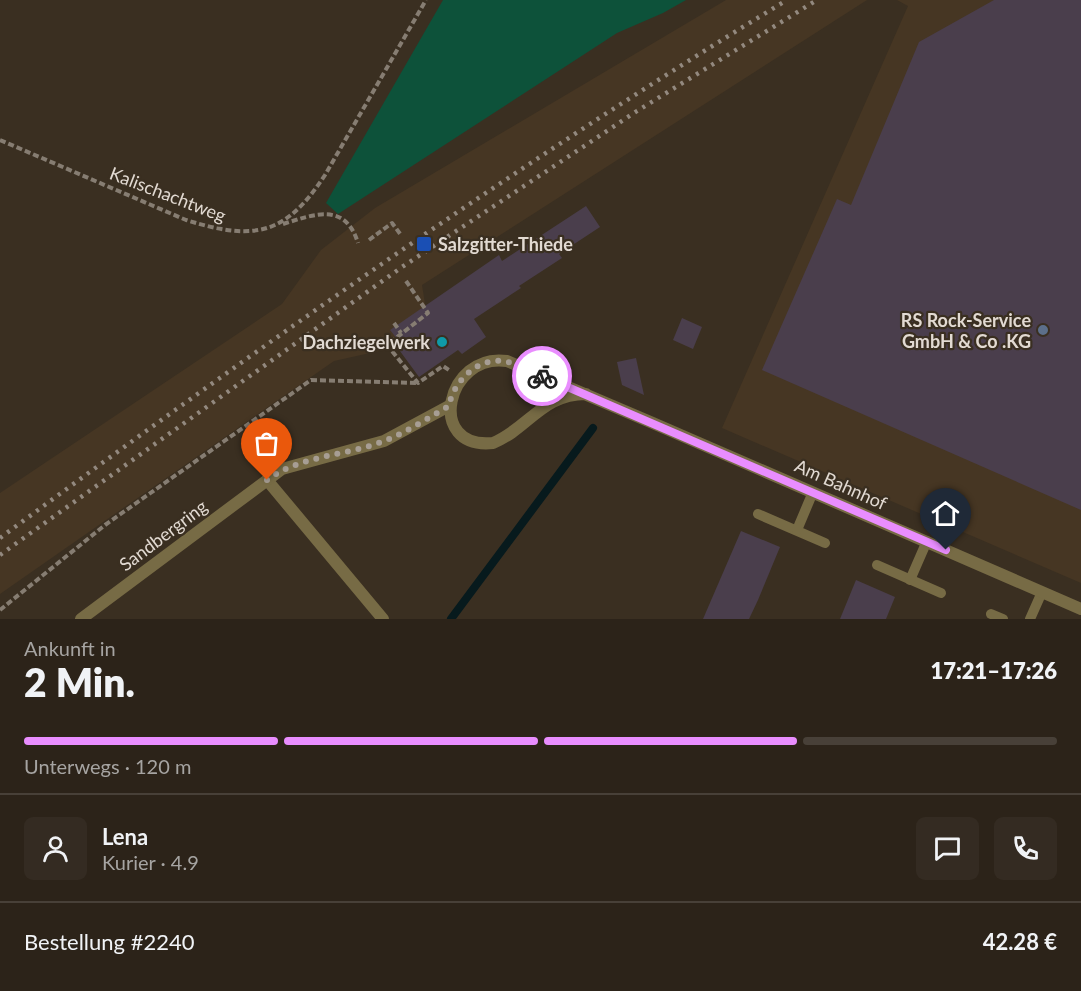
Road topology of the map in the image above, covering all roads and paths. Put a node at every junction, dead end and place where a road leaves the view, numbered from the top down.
1 (426, 0) edge
2 (0, 140) edge
3 (277, 226) junction
4 (401, 235) dead end
5 (369, 240) dead end
6 (358, 243) dead end
7 (406, 280) dead end
8 (394, 323) dead end
9 (401, 333) junction
10 (462, 378) junction
11 (418, 383) junction
12 (586, 394) junction
13 (449, 406) junction
14 (267, 480) junction
15 (813, 492) junction
16 (758, 514) dead end
17 (796, 530) junction
18 (927, 541) junction
19 (825, 543) dead end
20 (876, 566) dead end
21 (910, 580) junction
22 (1042, 592) junction
23 (941, 593) dead end
24 (1081, 609) edge
25 (0, 610) edge
26 (991, 614) dead end
27 (81, 619) edge
28 (383, 619) edge
29 (1002, 619) edge
30 (1030, 619) edge

1 - 3 path, Kalischachtweg
2 - 3 path, Kalischachtweg
3 - 6 path
4 - 5 path
7 - 9 path
8 - 9 path
9 - 11 path
10 - 11 path
10 - 12 street, Am Bahnhof
10 - 13 street
11 - 25 path
12 - 13 street
12 - 15 street, Am Bahnhof
13 - 14 street, Sandbergring
14 - 27 street, Sandbergring
14 - 28 street
15 - 17 lane
15 - 18 street, Am Bahnhof
16 - 17 lane
17 - 19 lane
18 - 21 lane
18 - 22 street, Am Bahnhof
20 - 21 lane
21 - 23 lane
22 - 24 street, Am Bahnhof
22 - 30 lane
26 - 29 lane

